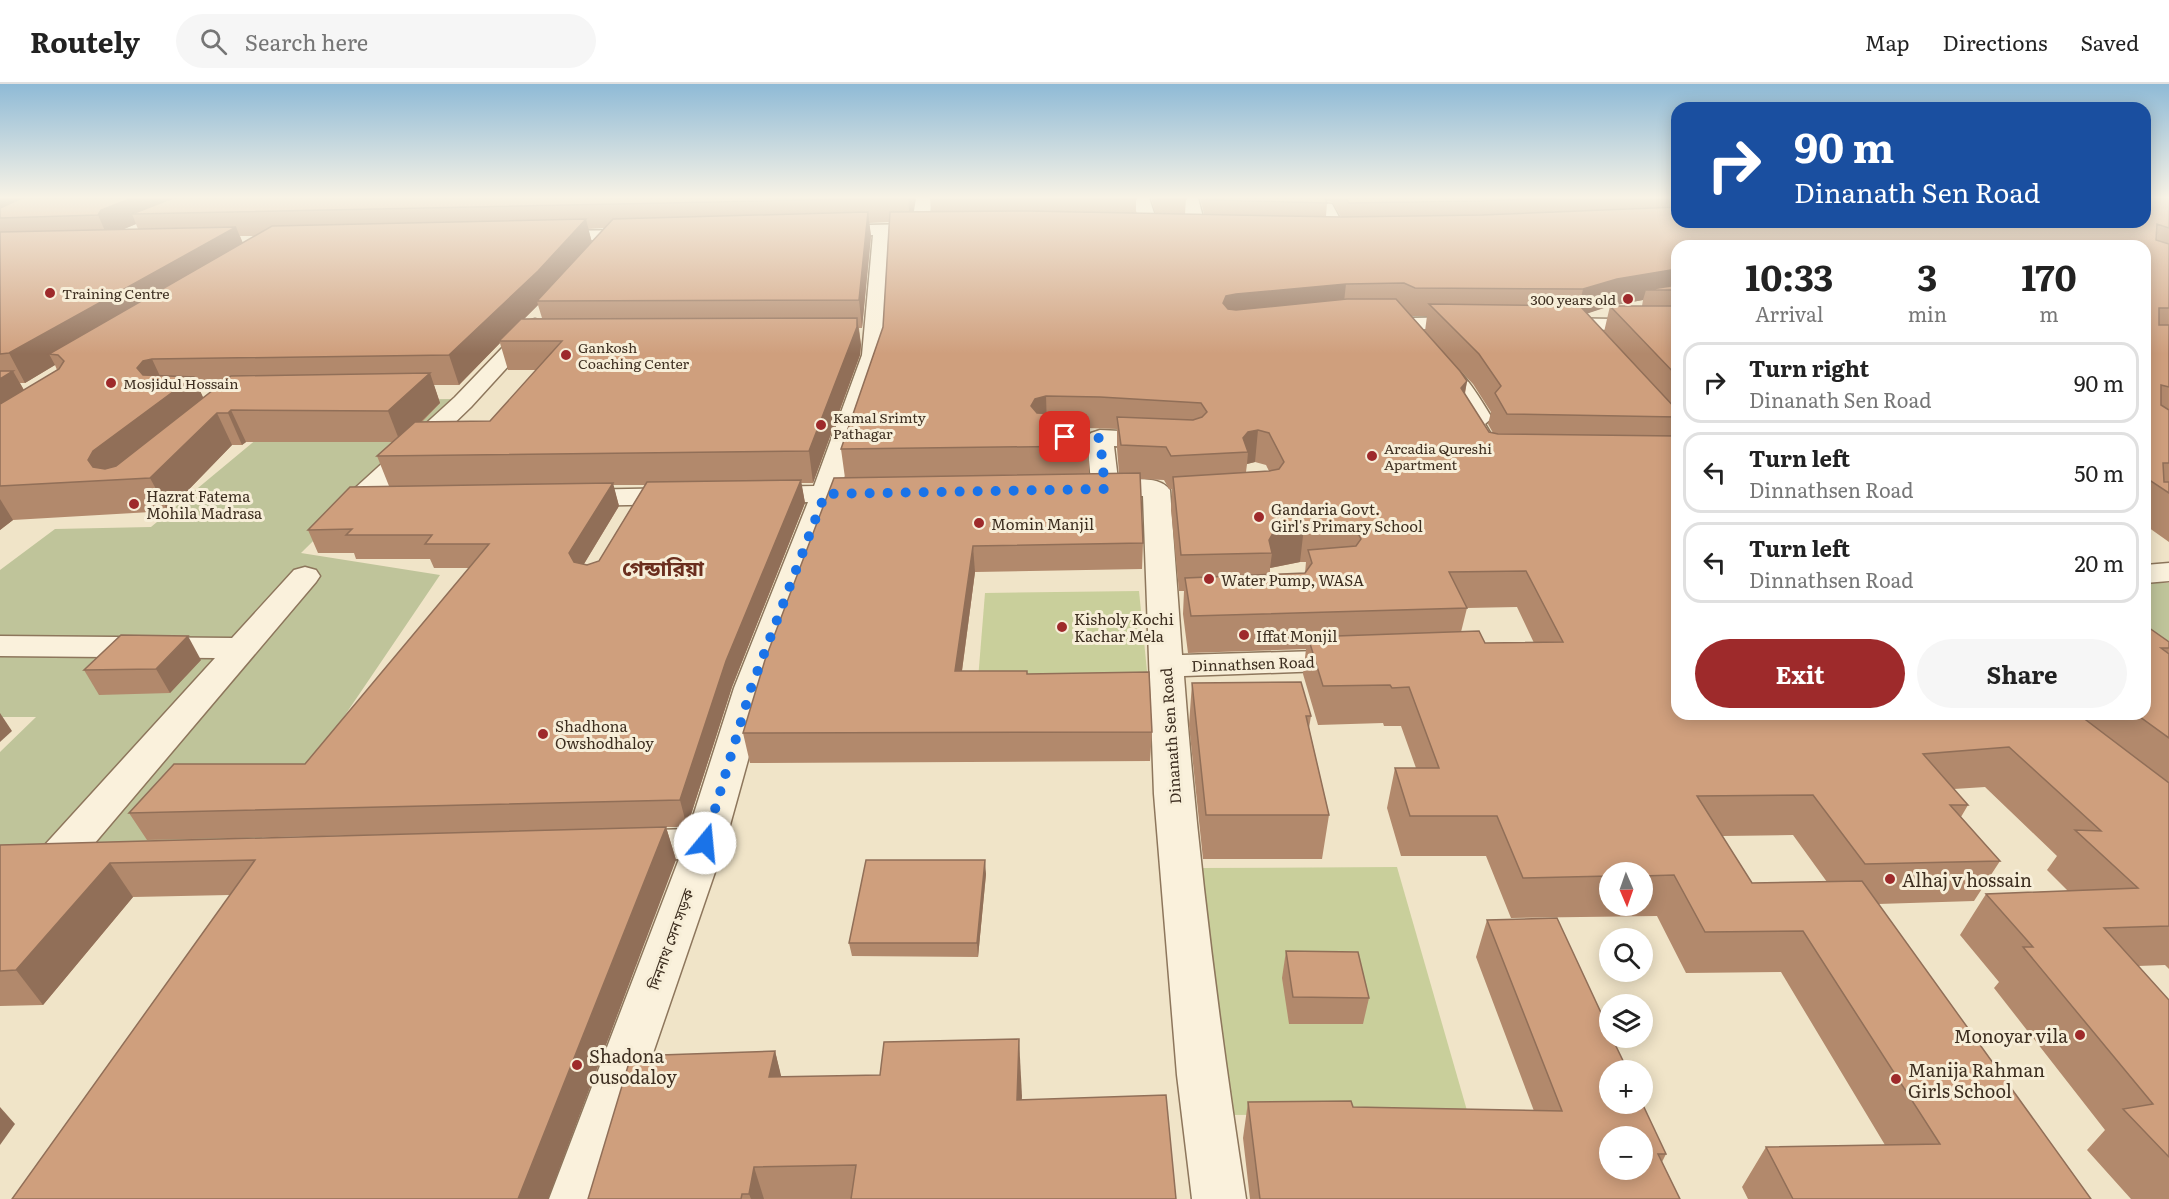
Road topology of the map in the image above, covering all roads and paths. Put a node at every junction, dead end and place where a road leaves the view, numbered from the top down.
1 (600, 250) edge
2 (882, 250) edge
3 (591, 261) edge
4 (1656, 305) edge
5 (547, 313) edge
6 (1493, 323) edge
7 (1537, 323) edge
8 (1580, 325) junction
9 (1671, 326) edge
10 (523, 338) junction
11 (546, 338) edge
12 (1596, 343) edge
13 (435, 394) dead end
14 (470, 394) junction
15 (1190, 442) edge
16 (1514, 456) edge
17 (1105, 489) junction
18 (1070, 490) edge
19 (895, 493) edge
20 (825, 494) junction
21 (641, 496) junction
22 (546, 498) edge
23 (414, 500) edge
24 (623, 527) edge
25 (2169, 572) edge
26 (2151, 574) edge
27 (305, 576) dead end
28 (0, 646) edge
29 (242, 648) junction
30 (1378, 659) edge
31 (1165, 666) junction
32 (705, 843) junction
33 (586, 847) edge
34 (101, 859) edge
35 (576, 1199) edge
36 (1219, 1199) edge

1 - 3 street
2 - 20 street, দিননাথ সেন সড়ক
4 - 8 street
5 - 10 street
6 - 16 street
7 - 8 street
8 - 9 street
8 - 12 street
10 - 11 street
10 - 14 street
13 - 14 street
14 - 23 street
15 - 17 street
17 - 18 street, Dinanath Sen Road
17 - 31 street, Dinanath Sen Road
19 - 20 street
20 - 21 street
20 - 32 street, দিননাথ সেন সড়ক
21 - 22 street
21 - 24 street
25 - 26 street
27 - 29 street
28 - 29 street
29 - 34 street
30 - 31 street, Dinnathsen Road
31 - 36 street, Dinanath Sen Road
32 - 33 street
32 - 35 street, দিননাথ সেন সড়ক

